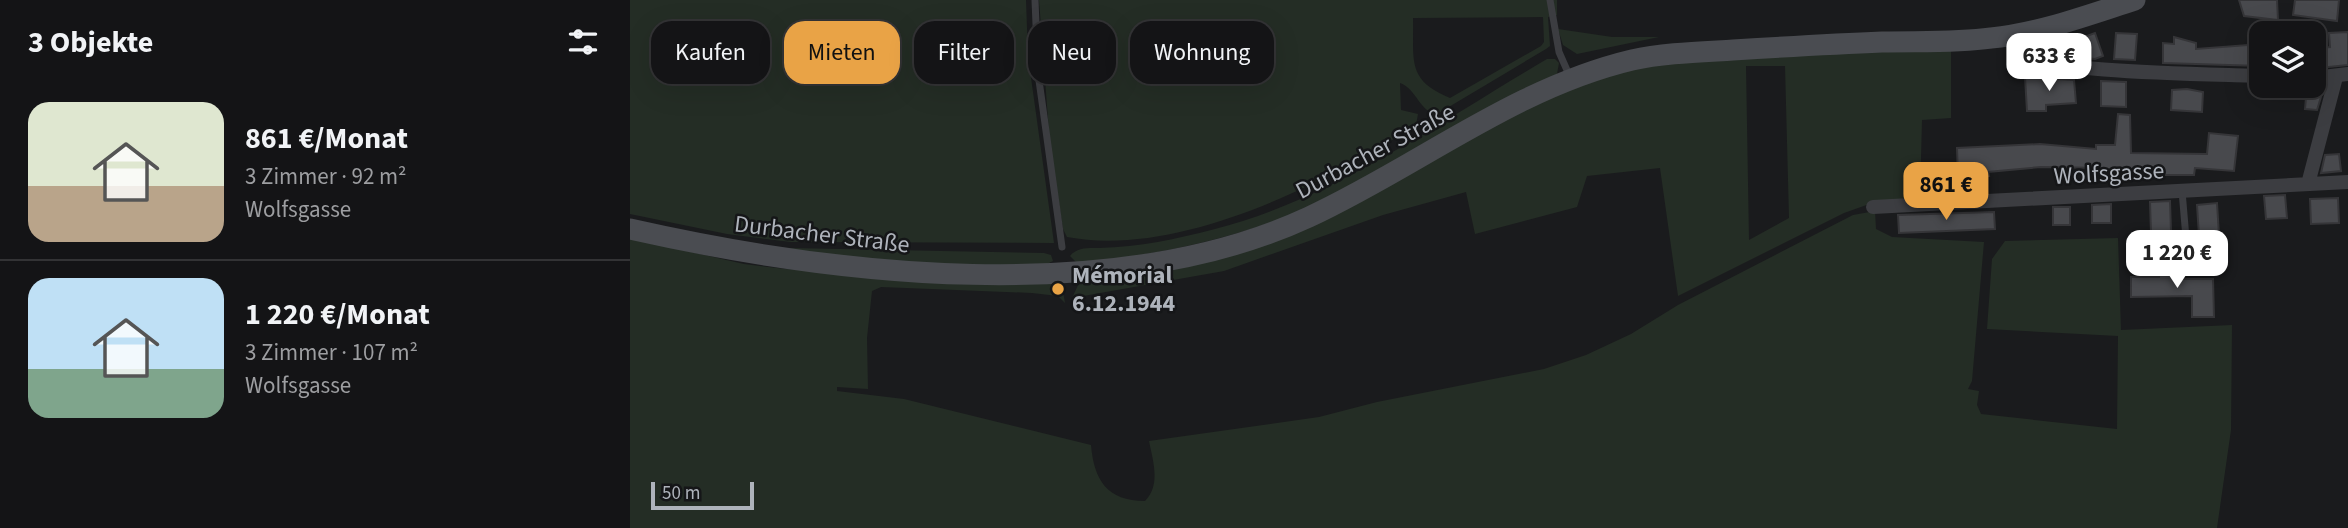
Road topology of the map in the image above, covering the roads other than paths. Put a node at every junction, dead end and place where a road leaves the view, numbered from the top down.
1 (1035, 0) edge
2 (1550, 0) edge
3 (2135, 0) edge
4 (2014, 34) junction
5 (2249, 75) edge
6 (2342, 75) edge
7 (1571, 78) junction
8 (2348, 182) edge
9 (2308, 184) junction
10 (2182, 191) junction
11 (1873, 207) dead end
12 (630, 229) edge
13 (2186, 238) dead end
14 (1062, 247) dead end

1 - 14 lane
2 - 7 lane
3 - 4 street, Durbacher Straße
4 - 5 street
4 - 7 street, Durbacher Straße
6 - 9 street
7 - 12 street, Durbacher Straße
8 - 9 street, Wolfsgasse
9 - 10 street, Wolfsgasse
10 - 11 street, Wolfsgasse
10 - 13 lane

